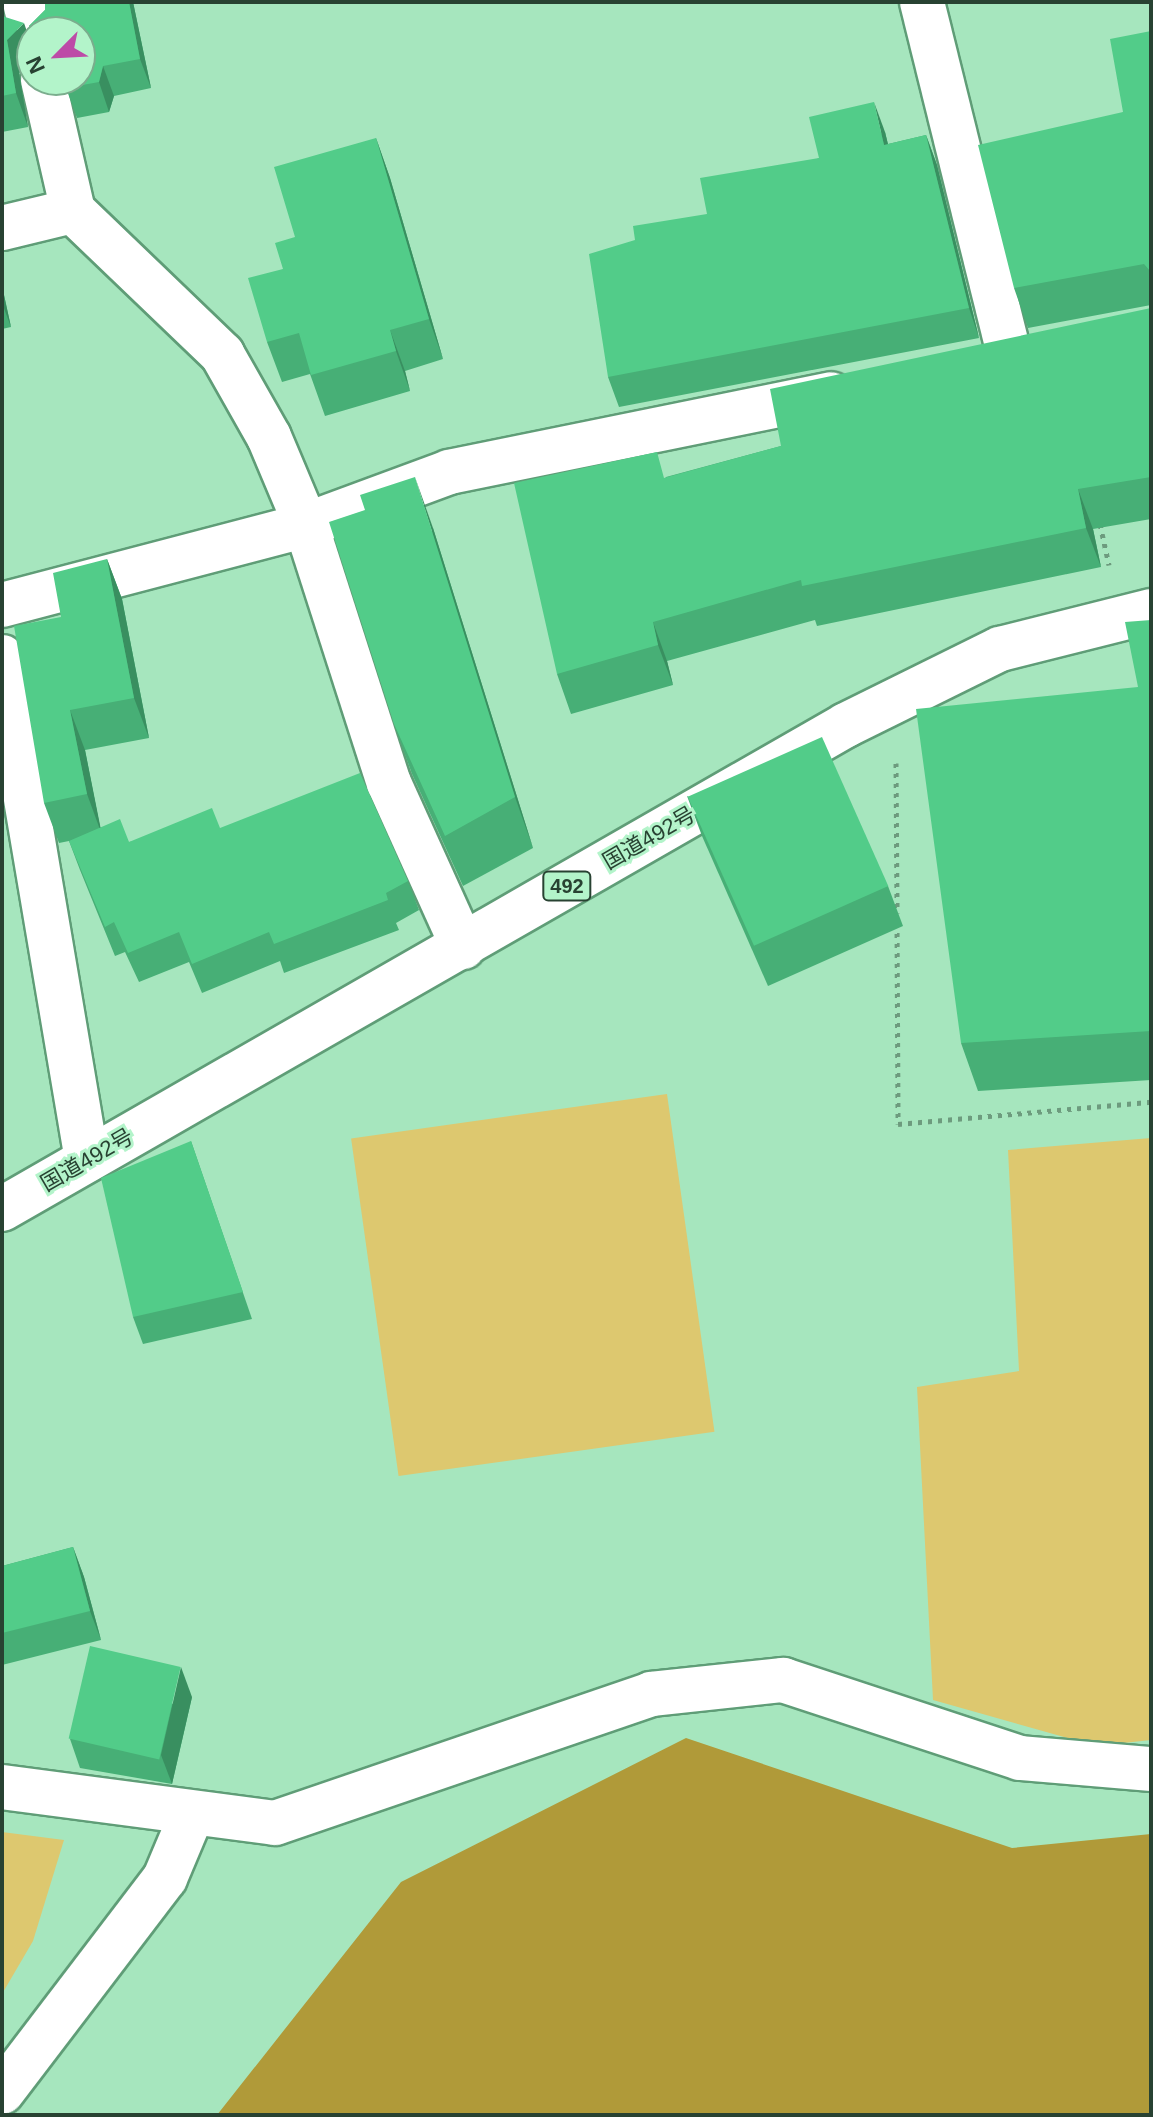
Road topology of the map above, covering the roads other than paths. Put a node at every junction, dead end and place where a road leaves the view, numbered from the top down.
1 (922, 2) edge
2 (47, 96) edge
3 (73, 211) junction
4 (2, 228) edge
5 (963, 367) edge
6 (869, 386) edge
7 (306, 525) junction
8 (2, 605) edge
9 (1136, 614) edge
10 (2, 657) edge
11 (463, 947) junction
12 (87, 1160) junction
13 (2, 1209) edge
14 (1151, 1769) edge
15 (2, 1787) edge
16 (191, 1816) junction
17 (2, 2092) edge

1 - 5 main road
2 - 3 main road
3 - 4 main road
3 - 7 main road
6 - 7 main road
7 - 8 main road
7 - 11 main road
9 - 11 main road, 国道492号 / 492
10 - 12 main road
11 - 12 main road, 国道492号 / 492
12 - 13 main road, 国道492号 / 492
14 - 16 main road
15 - 16 main road
16 - 17 main road

